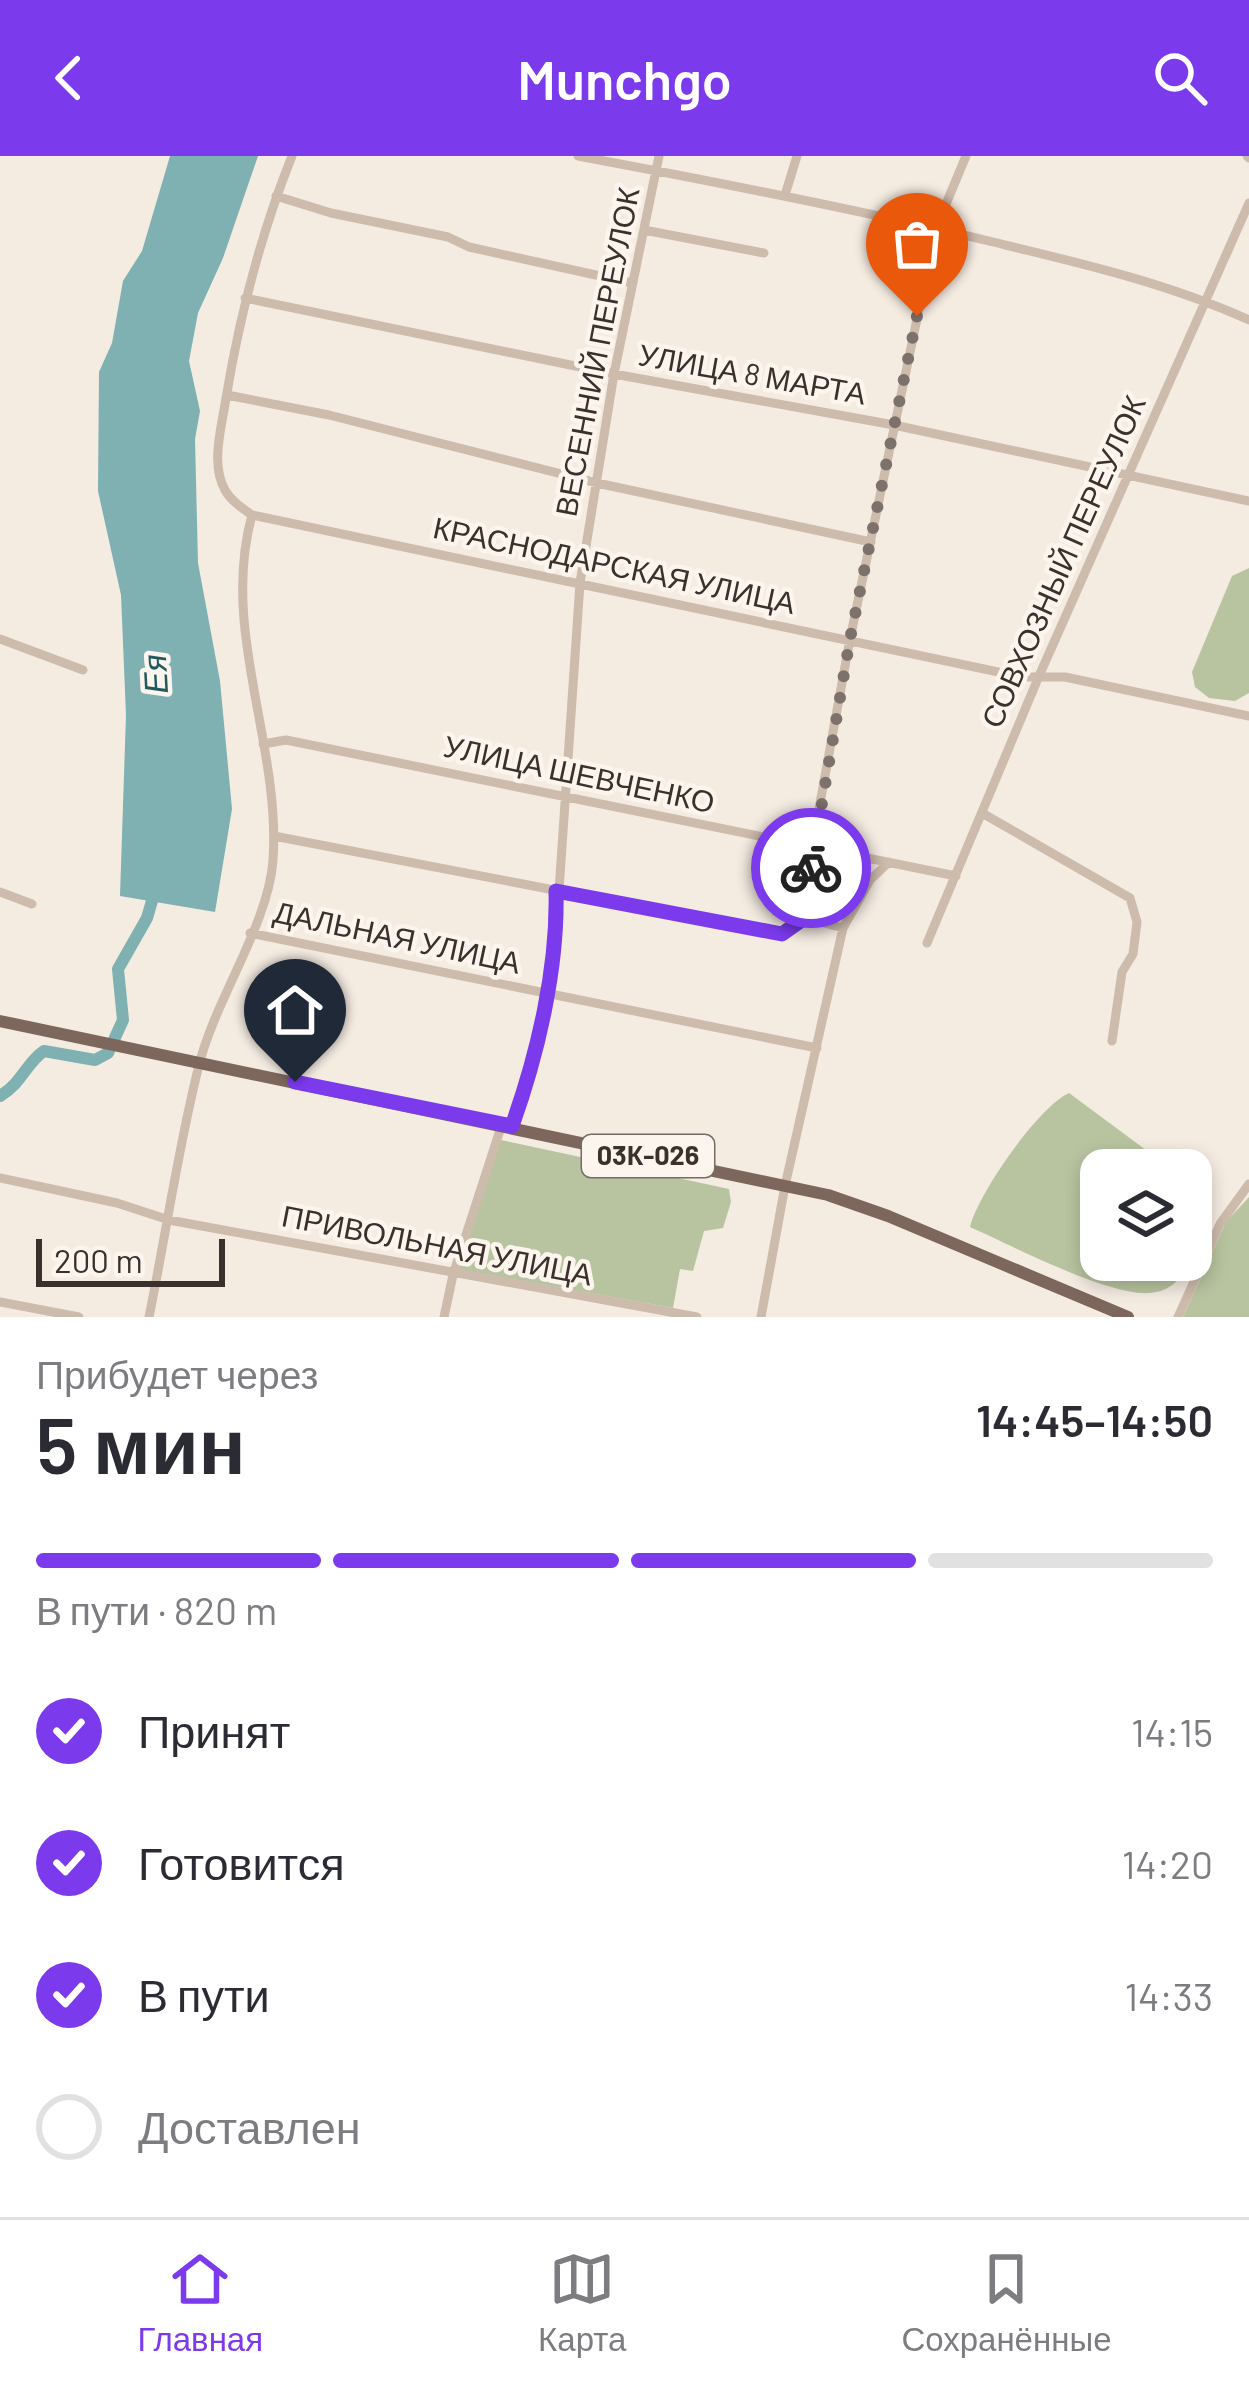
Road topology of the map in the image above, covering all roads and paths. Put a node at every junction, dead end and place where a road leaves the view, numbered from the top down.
1 (292, 156) edge
2 (578, 156) edge
3 (659, 156) edge
4 (797, 156) edge
5 (966, 156) edge
6 (656, 171) junction
7 (785, 195) junction
8 (276, 196) junction
9 (1249, 203) edge
10 (936, 228) junction
11 (644, 230) junction
12 (764, 253) dead end
13 (632, 284) junction
14 (245, 298) junction
15 (1205, 300) junction
16 (1249, 320) edge
17 (614, 374) junction
18 (227, 395) junction
19 (894, 425) junction
20 (1127, 475) junction
21 (597, 483) junction
22 (1249, 501) edge
23 (252, 515) junction
24 (872, 542) junction
25 (580, 583) junction
26 (0, 639) edge
27 (850, 639) junction
28 (83, 670) dead end
29 (1039, 676) junction
30 (1249, 716) edge
31 (263, 744) junction
32 (565, 796) junction
33 (982, 813) junction
34 (274, 836) junction
35 (812, 847) junction
36 (889, 862) junction
37 (956, 875) junction
38 (556, 891) junction
39 (0, 892) edge
40 (32, 904) dead end
41 (806, 917) junction
42 (843, 928) junction
43 (250, 933) junction
44 (927, 943) dead end
45 (546, 994) junction
46 (0, 1021) edge
47 (1112, 1041) dead end
48 (817, 1048) junction
49 (199, 1063) junction
50 (507, 1125) junction
51 (0, 1178) edge
52 (1249, 1184) edge
53 (785, 1186) junction
54 (169, 1220) junction
55 (453, 1275) junction
56 (0, 1302) edge
57 (1098, 1311) edge
58 (79, 1317) edge
59 (149, 1317) edge
60 (444, 1317) edge
61 (697, 1317) edge
62 (761, 1317) edge
63 (1128, 1317) edge
64 (1178, 1317) edge

1 - 8 street
2 - 6 street
3 - 6 street, ВЕСЕННИЙ ПЕРЕУЛОК
4 - 7 street
5 - 10 street
6 - 7 street
6 - 11 street, ВЕСЕННИЙ ПЕРЕУЛОК
7 - 10 street
8 - 13 street
8 - 14 street
9 - 15 street, СОВХОЗНЫЙ ПЕРЕУЛОК
10 - 15 street
10 - 19 street
11 - 12 street
11 - 13 street, ВЕСЕННИЙ ПЕРЕУЛОК
13 - 17 street, ВЕСЕННИЙ ПЕРЕУЛОК
14 - 17 street, УЛИЦА 8 МАРТА
14 - 18 street
15 - 16 street
15 - 20 street, СОВХОЗНЫЙ ПЕРЕУЛОК
17 - 19 street, УЛИЦА 8 МАРТА
17 - 21 street, ВЕСЕННИЙ ПЕРЕУЛОК
18 - 21 street
18 - 23 street
19 - 20 street, УЛИЦА 8 МАРТА
19 - 24 street
20 - 22 street, УЛИЦА 8 МАРТА
20 - 29 street, СОВХОЗНЫЙ ПЕРЕУЛОК
21 - 24 street
21 - 25 street, ВЕСЕННИЙ ПЕРЕУЛОК
23 - 25 street, КРАСНОДАРСКАЯ УЛИЦА
23 - 31 street
24 - 27 street
25 - 27 street, КРАСНОДАРСКАЯ УЛИЦА
25 - 32 street, ВЕСЕННИЙ ПЕРЕУЛОК
26 - 28 street
27 - 29 street, КРАСНОДАРСКАЯ УЛИЦА
27 - 35 street
29 - 30 street, КРАСНОДАРСКАЯ УЛИЦА
29 - 33 street, СОВХОЗНЫЙ ПЕРЕУЛОК
31 - 32 street, УЛИЦА ШЕВЧЕНКО
31 - 34 street
32 - 35 street, УЛИЦА ШЕВЧЕНКО
32 - 38 street, ВЕСЕННИЙ ПЕРЕУЛОК
33 - 37 street, СОВХОЗНЫЙ ПЕРЕУЛОК
33 - 47 street
34 - 38 street
34 - 43 street
35 - 36 street, УЛИЦА ШЕВЧЕНКО
35 - 41 street
36 - 37 street, УЛИЦА ШЕВЧЕНКО
36 - 42 street
37 - 44 street, СОВХОЗНЫЙ ПЕРЕУЛОК
38 - 41 street
38 - 45 street, ВЕСЕННИЙ ПЕРЕУЛОК
39 - 40 street
41 - 42 street
42 - 48 street
43 - 45 street, ДАЛЬНАЯ УЛИЦА
43 - 49 street
45 - 48 street, ДАЛЬНАЯ УЛИЦА
45 - 50 street, ВЕСЕННИЙ ПЕРЕУЛОК
46 - 49 main road, 03К-026
48 - 53 street
49 - 50 main road, 03К-026
49 - 54 street
50 - 53 main road, 03К-026
50 - 55 street, ВЕСЕННИЙ ПЕРЕУЛОК
51 - 54 street, ПРИВОЛЬНАЯ УЛИЦА
52 - 64 street
53 - 57 main road, 03К-026
53 - 62 street
54 - 55 street, ПРИВОЛЬНАЯ УЛИЦА
54 - 59 street
55 - 60 street, ВЕСЕННИЙ ПЕРЕУЛОК
55 - 61 street, ПРИВОЛЬНАЯ УЛИЦА
56 - 58 street
57 - 63 main road, 03К-026

